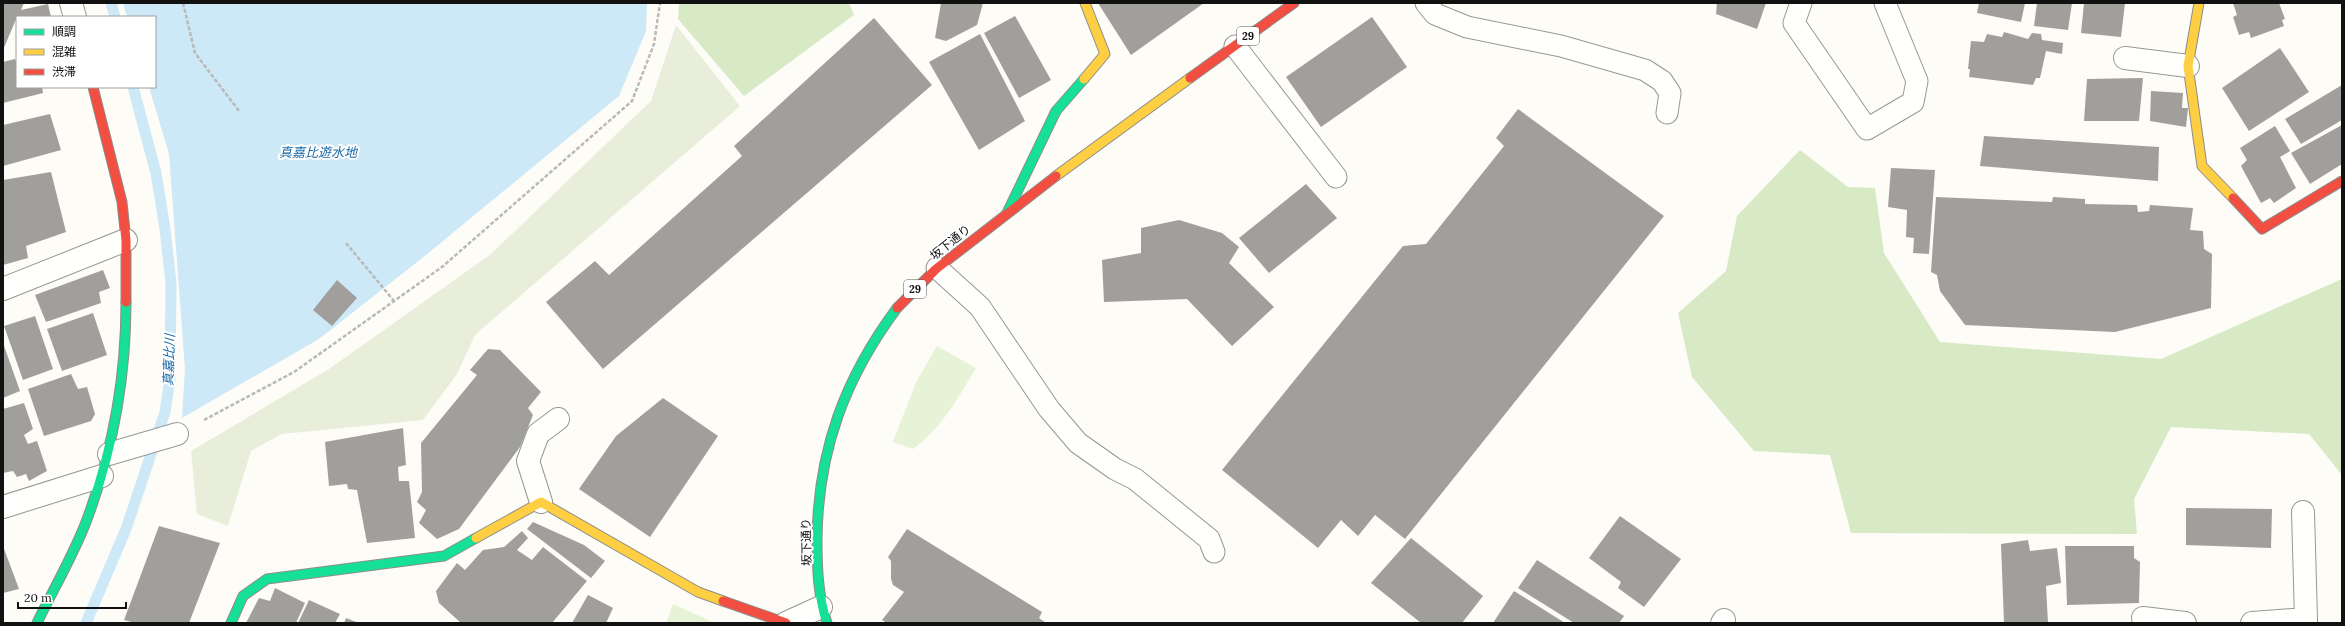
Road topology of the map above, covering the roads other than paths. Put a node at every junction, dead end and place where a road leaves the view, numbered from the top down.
1 (72, 3) edge
2 (1084, 3) edge
3 (1294, 3) edge
4 (1426, 3) edge
5 (1801, 3) edge
6 (1885, 3) edge
7 (2199, 3) edge
8 (75, 16) edge
9 (1235, 46) junction
10 (2125, 58) dead end
11 (2188, 66) junction
12 (93, 88) edge
13 (1667, 113) dead end
14 (1336, 177) dead end
15 (2342, 181) edge
16 (1006, 212) junction
17 (126, 240) junction
18 (937, 268) junction
19 (3, 289) edge
20 (558, 419) dead end
21 (177, 434) road end
22 (117, 452) junction
23 (102, 476) junction
24 (541, 502) junction
25 (3, 507) edge
26 (2303, 512) dead end
27 (1214, 552) dead end
28 (824, 615) edge
29 (2143, 618) dead end
30 (2306, 621) edge
31 (37, 623) edge
32 (231, 623) edge
33 (786, 623) edge
34 (2185, 623) edge
35 (2252, 623) edge

1 - 8 street
2 - 16 street
3 - 9 street, 坂下通り / 29
4 - 13 lane
5 - 6 lane
7 - 11 street
9 - 14 lane
9 - 16 street, 坂下通り / 29
10 - 11 street
11 - 15 street
12 - 17 street
16 - 18 street, 坂下通り / 29
17 - 19 street
17 - 22 street
18 - 27 lane
18 - 28 street, 坂下通り / 29
20 - 24 street
21 - 22 street
22 - 23 street
23 - 25 street
23 - 31 street
24 - 32 street
24 - 33 street
26 - 30 street
28 - 33 street
29 - 34 street
30 - 35 street

